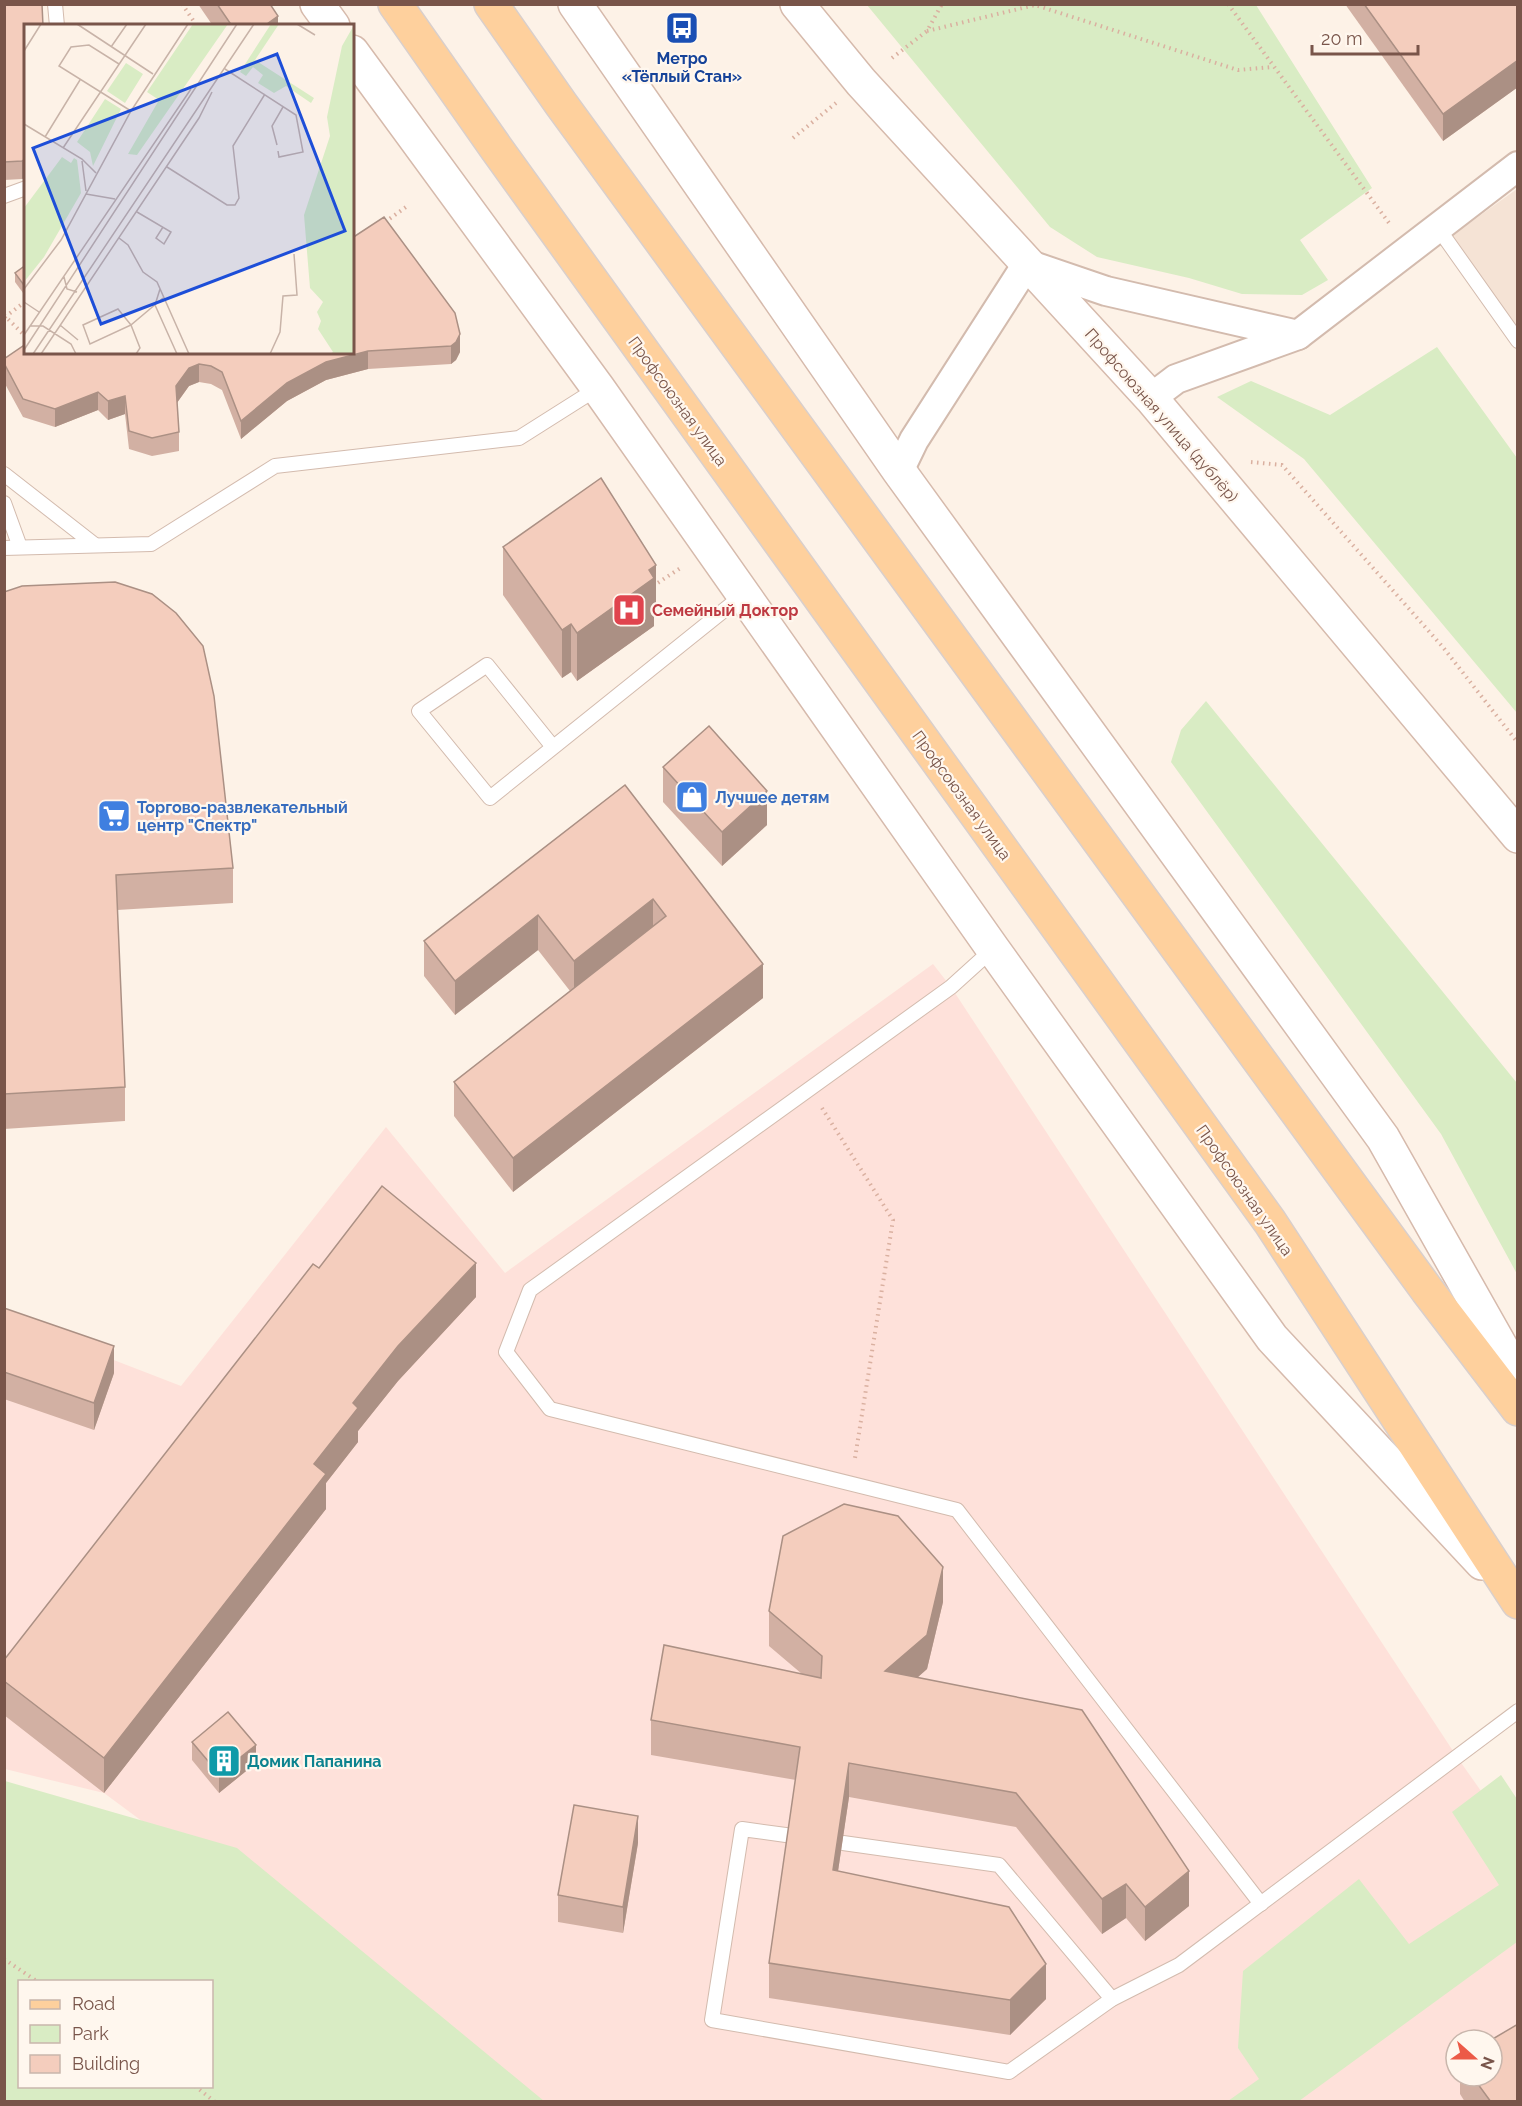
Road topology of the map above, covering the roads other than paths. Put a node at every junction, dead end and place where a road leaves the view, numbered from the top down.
1 (56, 4) edge
2 (317, 4) edge
3 (395, 4) edge
4 (491, 4) edge
5 (575, 4) edge
6 (797, 4) edge
7 (57, 24) edge
8 (332, 24) edge
9 (354, 55) edge
10 (1518, 166) edge
11 (24, 189) edge
12 (4, 196) edge
13 (1438, 228) junction
14 (1027, 264) junction
15 (1298, 334) junction
16 (1518, 340) edge
17 (598, 388) junction
18 (1151, 398) junction
19 (899, 471) junction
20 (4, 474) edge
21 (4, 503) edge
22 (95, 545) junction
23 (20, 547) junction
24 (4, 548) edge
25 (743, 595) junction
26 (553, 747) junction
27 (1518, 836) edge
28 (993, 949) junction
29 (1518, 1377) edge
30 (1518, 1409) edge
31 (1515, 1599) edge
32 (1518, 1711) edge
33 (793, 1836) edge
34 (843, 1843) edge
35 (1262, 1904) junction
36 (1112, 1999) junction

1 - 7 lane
2 - 8 main road
3 - 31 main road, Профсоюзная улица
4 - 30 main road
5 - 19 main road
6 - 14 main road, Профсоюзная улица (дублёр)
9 - 17 main road, Профсоюзная улица
10 - 13 street
11 - 12 lane
13 - 15 street
13 - 16 lane
14 - 15 street
14 - 18 main road, Профсоюзная улица (дублёр)
14 - 19 street
15 - 18 street
17 - 22 lane
17 - 25 main road, Профсоюзная улица
18 - 27 main road, Профсоюзная улица (дублёр)
19 - 29 main road
20 - 22 lane
21 - 23 lane
22 - 23 lane
23 - 24 lane
25 - 26 lane
25 - 28 main road, Профсоюзная улица
26 - 26 lane
28 - 31 main road, Профсоюзная улица
28 - 35 lane
32 - 35 lane
33 - 36 lane
34 - 36 lane
35 - 36 lane

